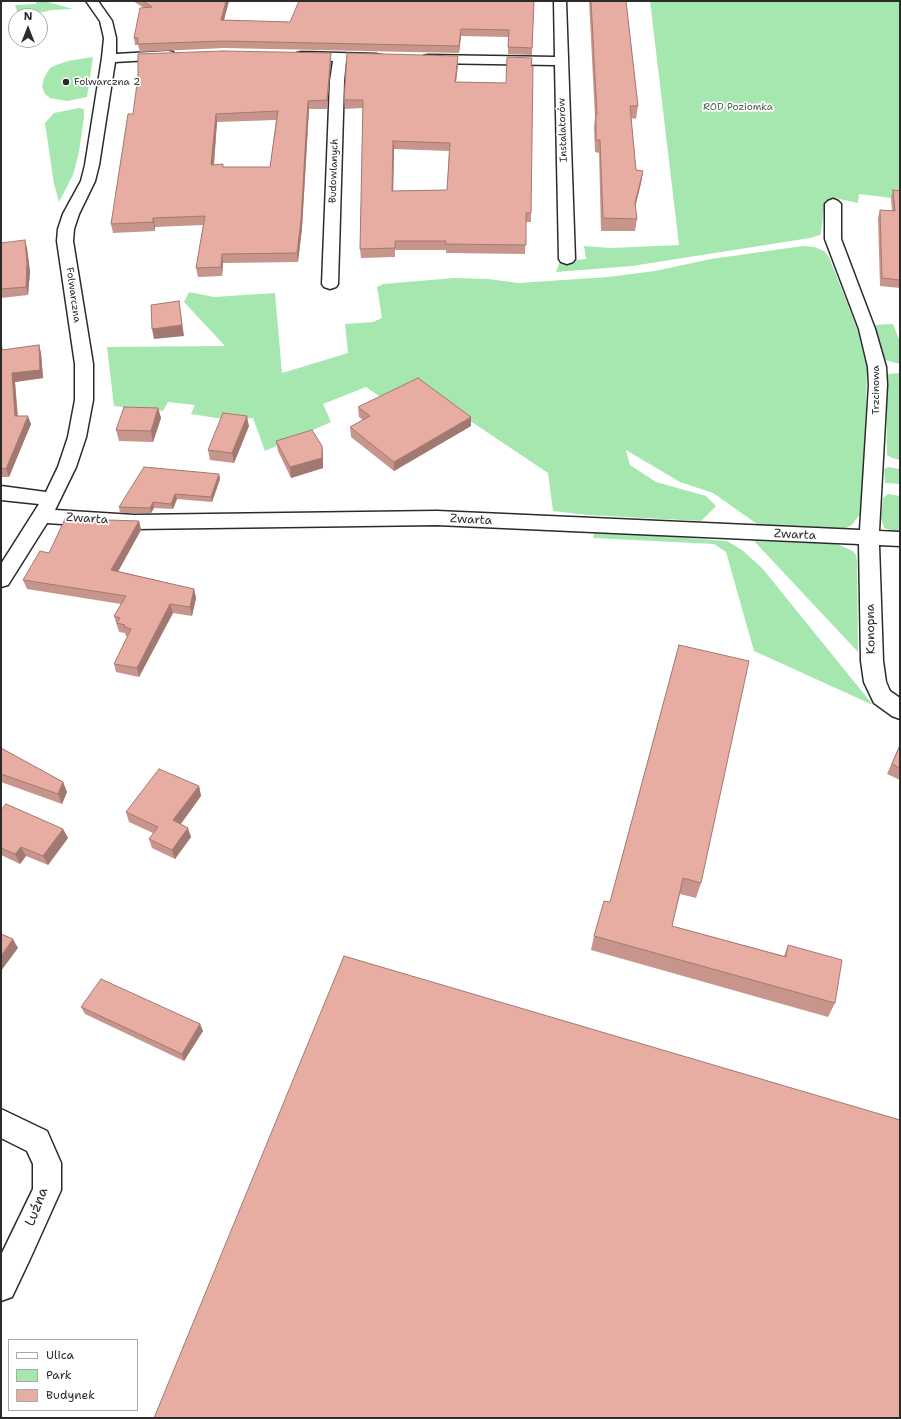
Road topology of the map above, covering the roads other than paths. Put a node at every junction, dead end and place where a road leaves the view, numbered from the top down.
1 (92, 1) edge
2 (560, 1) edge
3 (177, 55) edge
4 (292, 56) edge
5 (340, 57) junction
6 (109, 58) junction
7 (388, 58) edge
8 (419, 59) edge
9 (561, 62) junction
10 (833, 204) dead end
11 (566, 259) dead end
12 (330, 284) dead end
13 (1, 493) edge
14 (52, 499) junction
15 (42, 516) junction
16 (870, 537) junction
17 (900, 539) edge
18 (1, 580) edge
19 (900, 710) edge
20 (1, 1122) edge
21 (1, 1286) edge

1 - 6 street, Folwarczna
2 - 9 street, Instalatorów
3 - 6 street
4 - 5 street
5 - 7 street
5 - 12 street, Budowlanych
6 - 14 street, Folwarczna
8 - 9 street
9 - 11 street, Instalatorów
10 - 16 street, Trzcinowa
13 - 14 street
14 - 15 street, Folwarczna
15 - 16 street, Zwarta
15 - 18 street, Folwarczna
16 - 17 street, Zwarta
16 - 19 street, Konopna
20 - 21 street, Luźna

